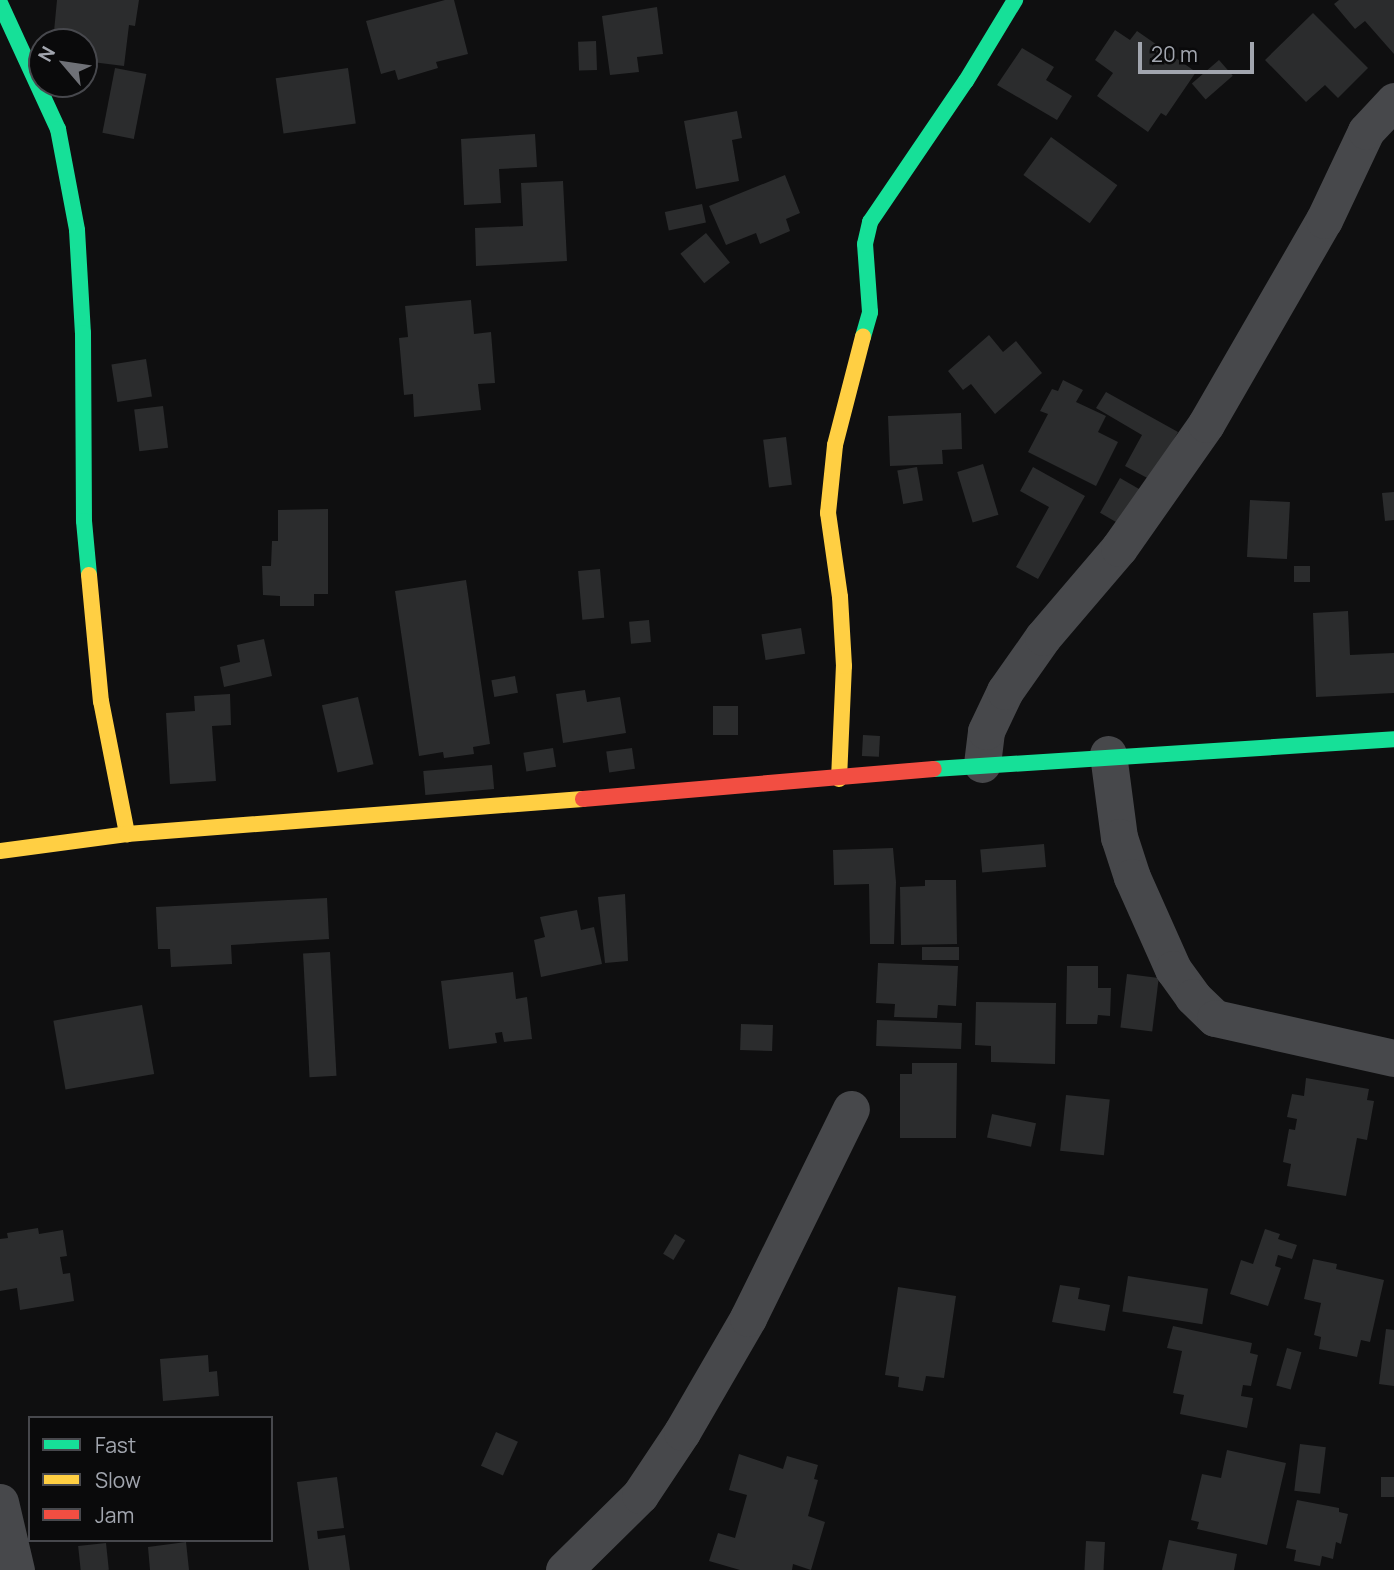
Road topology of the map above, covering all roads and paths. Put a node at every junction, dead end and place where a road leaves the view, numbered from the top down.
1 (1015, 0) edge
2 (1, 9) edge
3 (1394, 102) edge
4 (1394, 739) edge
5 (1108, 754) junction
6 (982, 764) junction
7 (839, 779) junction
8 (127, 834) junction
9 (0, 851) edge
10 (1394, 1058) edge
11 (851, 1108) dead end
12 (0, 1502) edge
13 (16, 1570) edge
14 (564, 1570) edge

1 - 7 street
2 - 8 street
3 - 6 street
4 - 5 street
5 - 6 street
5 - 10 street
6 - 7 street
7 - 8 street
8 - 9 street
11 - 14 street
12 - 13 street

